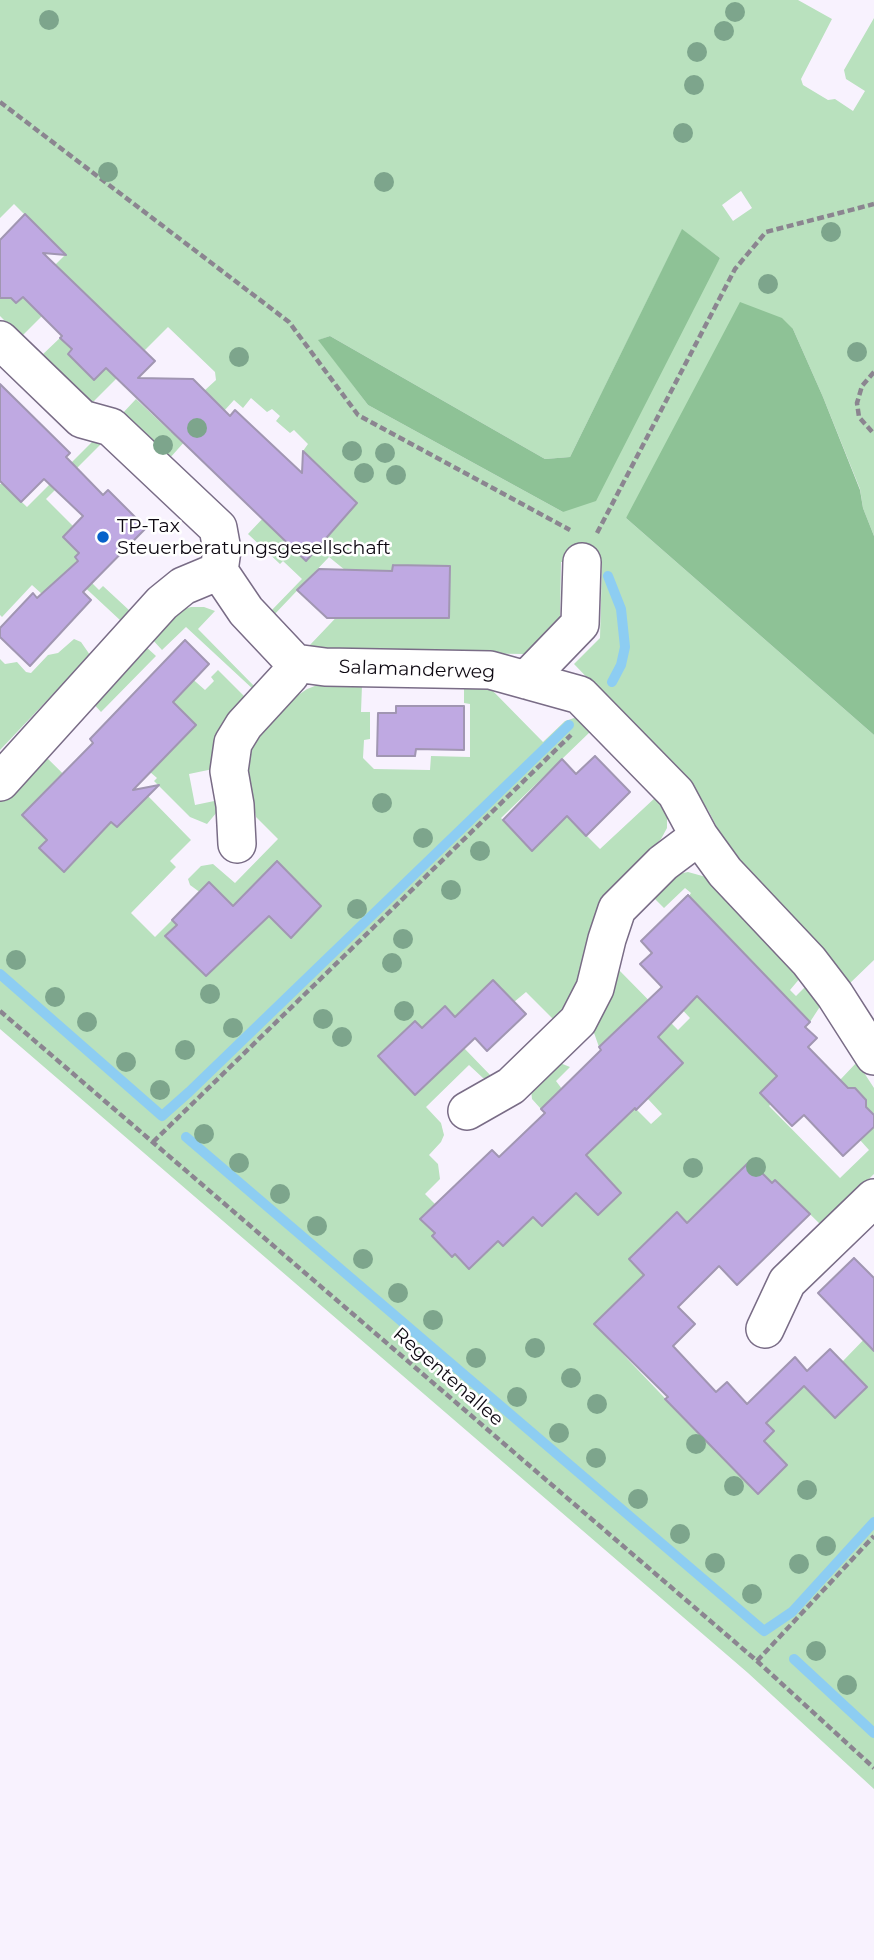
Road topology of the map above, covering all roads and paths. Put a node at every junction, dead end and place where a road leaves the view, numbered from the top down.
1 (0, 102) edge
2 (874, 204) edge
3 (0, 340) edge
4 (874, 372) edge
5 (874, 434) edge
6 (587, 552) junction
7 (219, 571) junction
8 (296, 663) junction
9 (526, 680) junction
10 (596, 710) junction
11 (0, 782) edge
12 (699, 836) junction
13 (237, 844) dead end
14 (0, 1011) edge
15 (874, 1056) edge
16 (467, 1111) dead end
17 (153, 1142) junction
18 (874, 1198) edge
19 (765, 1329) dead end
20 (874, 1536) edge
21 (757, 1661) junction
22 (874, 1768) edge

1 - 6 path
2 - 6 path
3 - 7 street
4 - 5 path
6 - 9 street
7 - 8 street
7 - 11 street
8 - 9 street, Salamanderweg
8 - 13 street
9 - 10 street, Salamanderweg
10 - 12 street, Salamanderweg
10 - 17 path
12 - 15 street, Salamanderweg
12 - 16 street
14 - 17 path, Regentenallee
17 - 21 path, Regentenallee
18 - 19 street
20 - 21 path
21 - 22 path, Regentenallee

